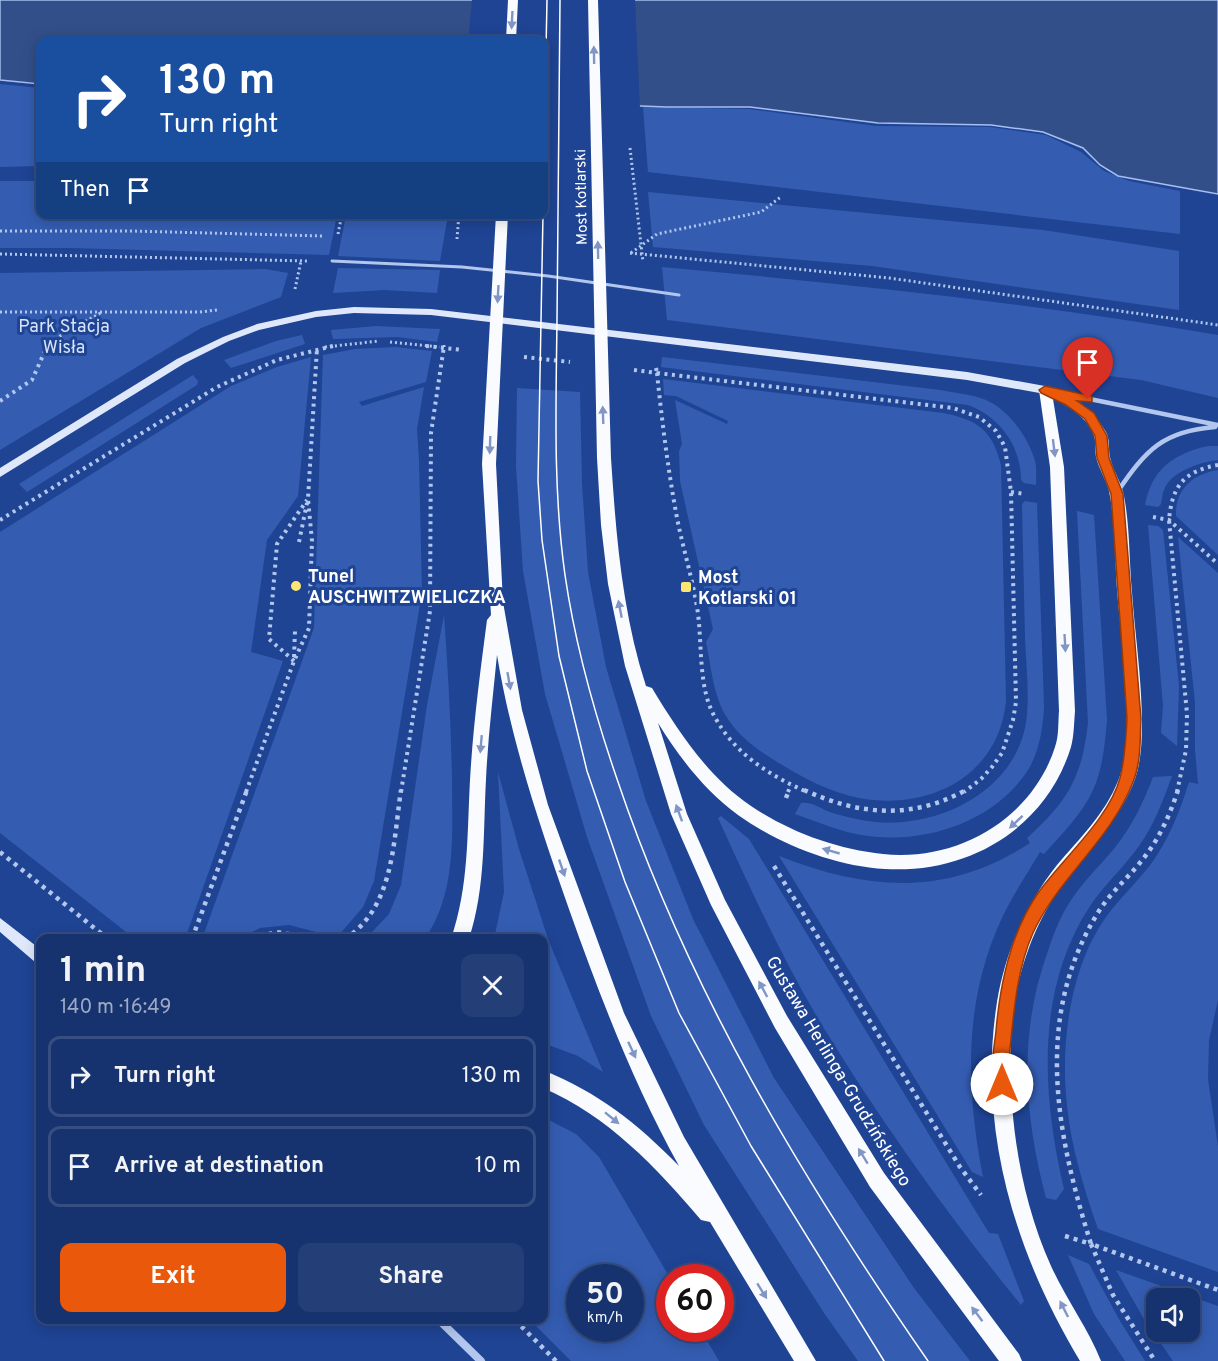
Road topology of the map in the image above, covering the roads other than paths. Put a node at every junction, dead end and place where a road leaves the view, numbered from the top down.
1 (513, 0) edge
2 (593, 0) edge
3 (511, 36) edge
4 (502, 219) edge
5 (332, 261) road end
6 (679, 295) dead end
7 (1045, 390) junction
8 (602, 393) joint
9 (1218, 426) edge
10 (0, 473) edge
11 (1117, 494) junction
12 (496, 602) junction
13 (632, 666) junction
14 (0, 924) edge
15 (462, 934) edge
16 (36, 954) edge
17 (548, 1081) edge
18 (732, 1241) junction
19 (442, 1324) edge
20 (472, 1358) edge
21 (481, 1361) edge
22 (806, 1361) edge
23 (1012, 1361) edge
24 (1091, 1361) edge

1 -> 3 main road
8 -> 2 main road, Most Kotlarski
4 -> 12 main road
5 - 6 lane
7 - 9 lane
7 - 10 street
7 - 11 main road
7 -> 13 main road
13 -> 8 main road, Gustawa Herlinga-Grudzińskiego
9 - 11 lane
24 -> 11 main road
12 -> 15 main road
12 -> 18 main road
23 -> 13 main road, Gustawa Herlinga-Grudzińskiego
14 - 16 street
17 -> 18 main road
18 -> 22 main road
19 - 20 street
20 - 21 street

